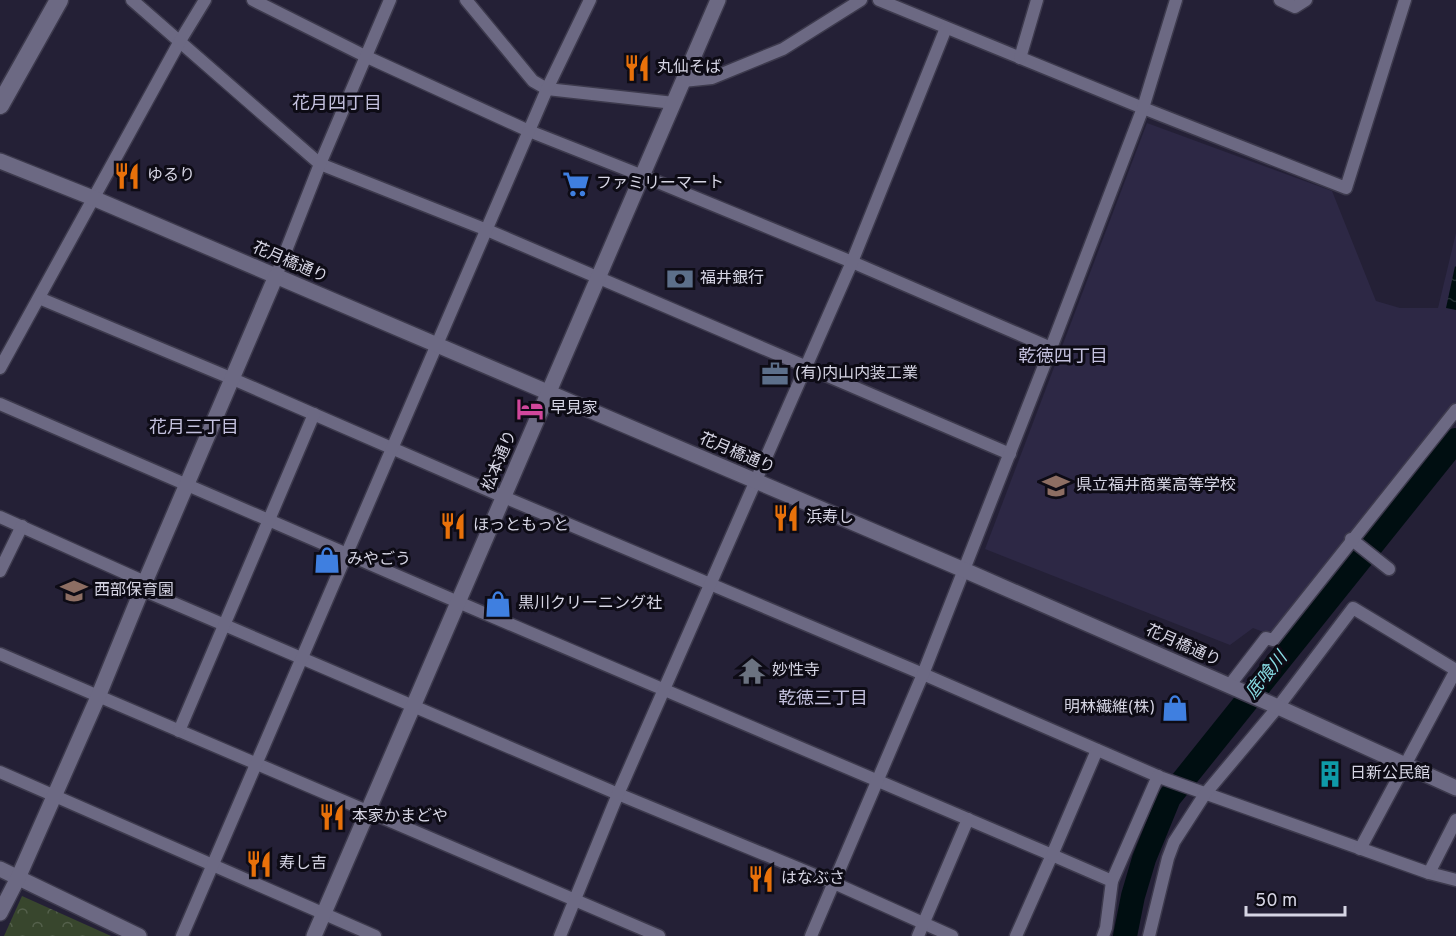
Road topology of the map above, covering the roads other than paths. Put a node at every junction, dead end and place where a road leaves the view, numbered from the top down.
1 (58, 0) edge
2 (132, 0) edge
3 (205, 0) edge
4 (253, 0) edge
5 (390, 0) edge
6 (466, 0) edge
7 (590, 0) edge
8 (718, 0) edge
9 (861, 0) edge
10 (879, 0) edge
11 (1037, 0) edge
12 (1176, 0) edge
13 (1280, 0) edge
14 (1306, 0) edge
15 (1405, 0) edge
16 (946, 28) junction
17 (180, 41) junction
18 (367, 57) junction
19 (1020, 58) junction
20 (683, 81) junction
21 (547, 88) junction
22 (674, 103) junction
23 (0, 105) edge
24 (1143, 108) junction
25 (529, 131) junction
26 (0, 161) edge
27 (320, 164) junction
28 (643, 176) junction
29 (93, 198) junction
30 (487, 230) junction
31 (852, 262) junction
32 (276, 276) junction
33 (597, 277) junction
34 (39, 298) junction
35 (438, 346) junction
36 (1051, 348) junction
37 (804, 367) junction
38 (0, 368) edge
39 (233, 379) junction
40 (548, 394) junction
41 (0, 404) edge
42 (1456, 410) edge
43 (314, 414) junction
44 (393, 448) junction
45 (1010, 454) junction
46 (755, 481) junction
47 (187, 485) junction
48 (504, 497) junction
49 (0, 517) edge
50 (269, 520) junction
51 (22, 526) junction
52 (1351, 539) junction
53 (348, 554) junction
54 (1389, 569) dead end
55 (964, 570) junction
56 (0, 571) edge
57 (710, 584) junction
58 (144, 586) junction
59 (458, 602) junction
60 (224, 626) junction
61 (0, 654) edge
62 (302, 659) junction
63 (923, 674) junction
64 (1234, 688) junction
65 (665, 690) junction
66 (98, 697) junction
67 (1275, 706) junction
68 (413, 707) junction
69 (179, 731) junction
70 (1097, 750) junction
71 (256, 764) junction
72 (1405, 765) junction
73 (0, 772) edge
74 (1160, 777) junction
75 (878, 779) junction
76 (1456, 788) edge
77 (1201, 793) junction
78 (618, 794) junction
79 (54, 797) junction
80 (368, 811) junction
81 (968, 819) junction
82 (1456, 820) edge
83 (1360, 849) junction
84 (1052, 855) junction
85 (212, 866) junction
86 (0, 869) edge
87 (1429, 873) junction
88 (18, 878) junction
89 (1456, 880) edge
90 (1112, 881) junction
91 (834, 883) junction
92 (575, 901) junction
93 (0, 913) edge
94 (323, 914) junction
95 (924, 923) junction
96 (139, 936) edge
97 (182, 936) edge
98 (314, 936) edge
99 (375, 936) edge
100 (560, 936) edge
101 (659, 936) edge
102 (811, 936) edge
103 (918, 936) edge
104 (952, 936) edge
105 (1016, 936) edge
106 (1103, 936) edge
107 (1149, 936) edge

1 - 23 main road
2 - 17 street
3 - 17 street
4 - 18 street
5 - 18 street
6 - 21 street
7 - 21 street
8 - 20 street, 松本通り
9 - 20 street
10 - 16 street
11 - 19 street
12 - 24 street
13 - 14 street
15 - 24 street
16 - 19 street
16 - 31 street
17 - 27 street
17 - 29 street
18 - 25 street
18 - 27 street
19 - 24 street
20 - 22 street, 松本通り
21 - 22 street
21 - 25 street
22 - 28 street, 松本通り
24 - 36 street
25 - 28 street
25 - 30 street
26 - 29 street, 花月橋通り
27 - 30 street
27 - 32 street
28 - 31 street
28 - 33 street, 松本通り
29 - 32 street, 花月橋通り
29 - 34 street
30 - 33 street
30 - 35 street
31 - 36 street
31 - 37 street
32 - 35 street, 花月橋通り
32 - 39 street
33 - 37 street
33 - 40 street, 松本通り
34 - 38 street
34 - 39 street
35 - 40 street, 花月橋通り
35 - 44 street
36 - 45 street
37 - 45 street
37 - 46 street
39 - 43 street
39 - 47 street
40 - 46 street, 花月橋通り
40 - 48 street, 松本通り
41 - 47 street
42 - 52 street
43 - 44 street
43 - 50 street
44 - 48 street
44 - 53 street
45 - 55 street
46 - 55 street, 花月橋通り
46 - 57 street
47 - 50 street
47 - 58 street
48 - 57 street
48 - 59 street, 松本通り
49 - 51 street
50 - 53 street
50 - 60 street
51 - 56 street
51 - 58 street
52 - 54 street
52 - 64 street
53 - 59 street
53 - 62 street
55 - 63 street
55 - 64 street, 花月橋通り
57 - 63 street
57 - 65 street
58 - 60 street
58 - 66 street
59 - 65 street
59 - 68 street, 松本通り
60 - 62 street
60 - 69 street
61 - 66 street
62 - 68 street
62 - 71 street
63 - 70 street
63 - 75 street
64 - 67 street, 花月橋通り
65 - 75 street
65 - 78 street
66 - 69 street
66 - 79 street
67 - 72 street, 花月橋通り
67 - 72 street
67 - 77 street
68 - 78 street
68 - 80 street, 松本通り
69 - 71 street
70 - 74 street
70 - 84 street
71 - 80 street
71 - 85 street
72 - 76 street, 花月橋通り
72 - 83 street
73 - 79 street
74 - 77 street
74 - 90 street
75 - 81 street
75 - 91 street
77 - 83 street
77 - 107 street
78 - 91 street
78 - 92 street
79 - 85 street
79 - 88 street
80 - 92 street
80 - 94 street, 松本通り
81 - 84 street
81 - 95 street
82 - 87 street
83 - 87 street
84 - 90 street
84 - 105 street
85 - 94 street
85 - 97 street
86 - 88 street
87 - 89 street
88 - 93 street
88 - 96 street
90 - 106 street
91 - 95 street
91 - 102 street
92 - 100 street
92 - 101 street
94 - 98 street, 松本通り
94 - 99 street
95 - 103 street
95 - 104 street

